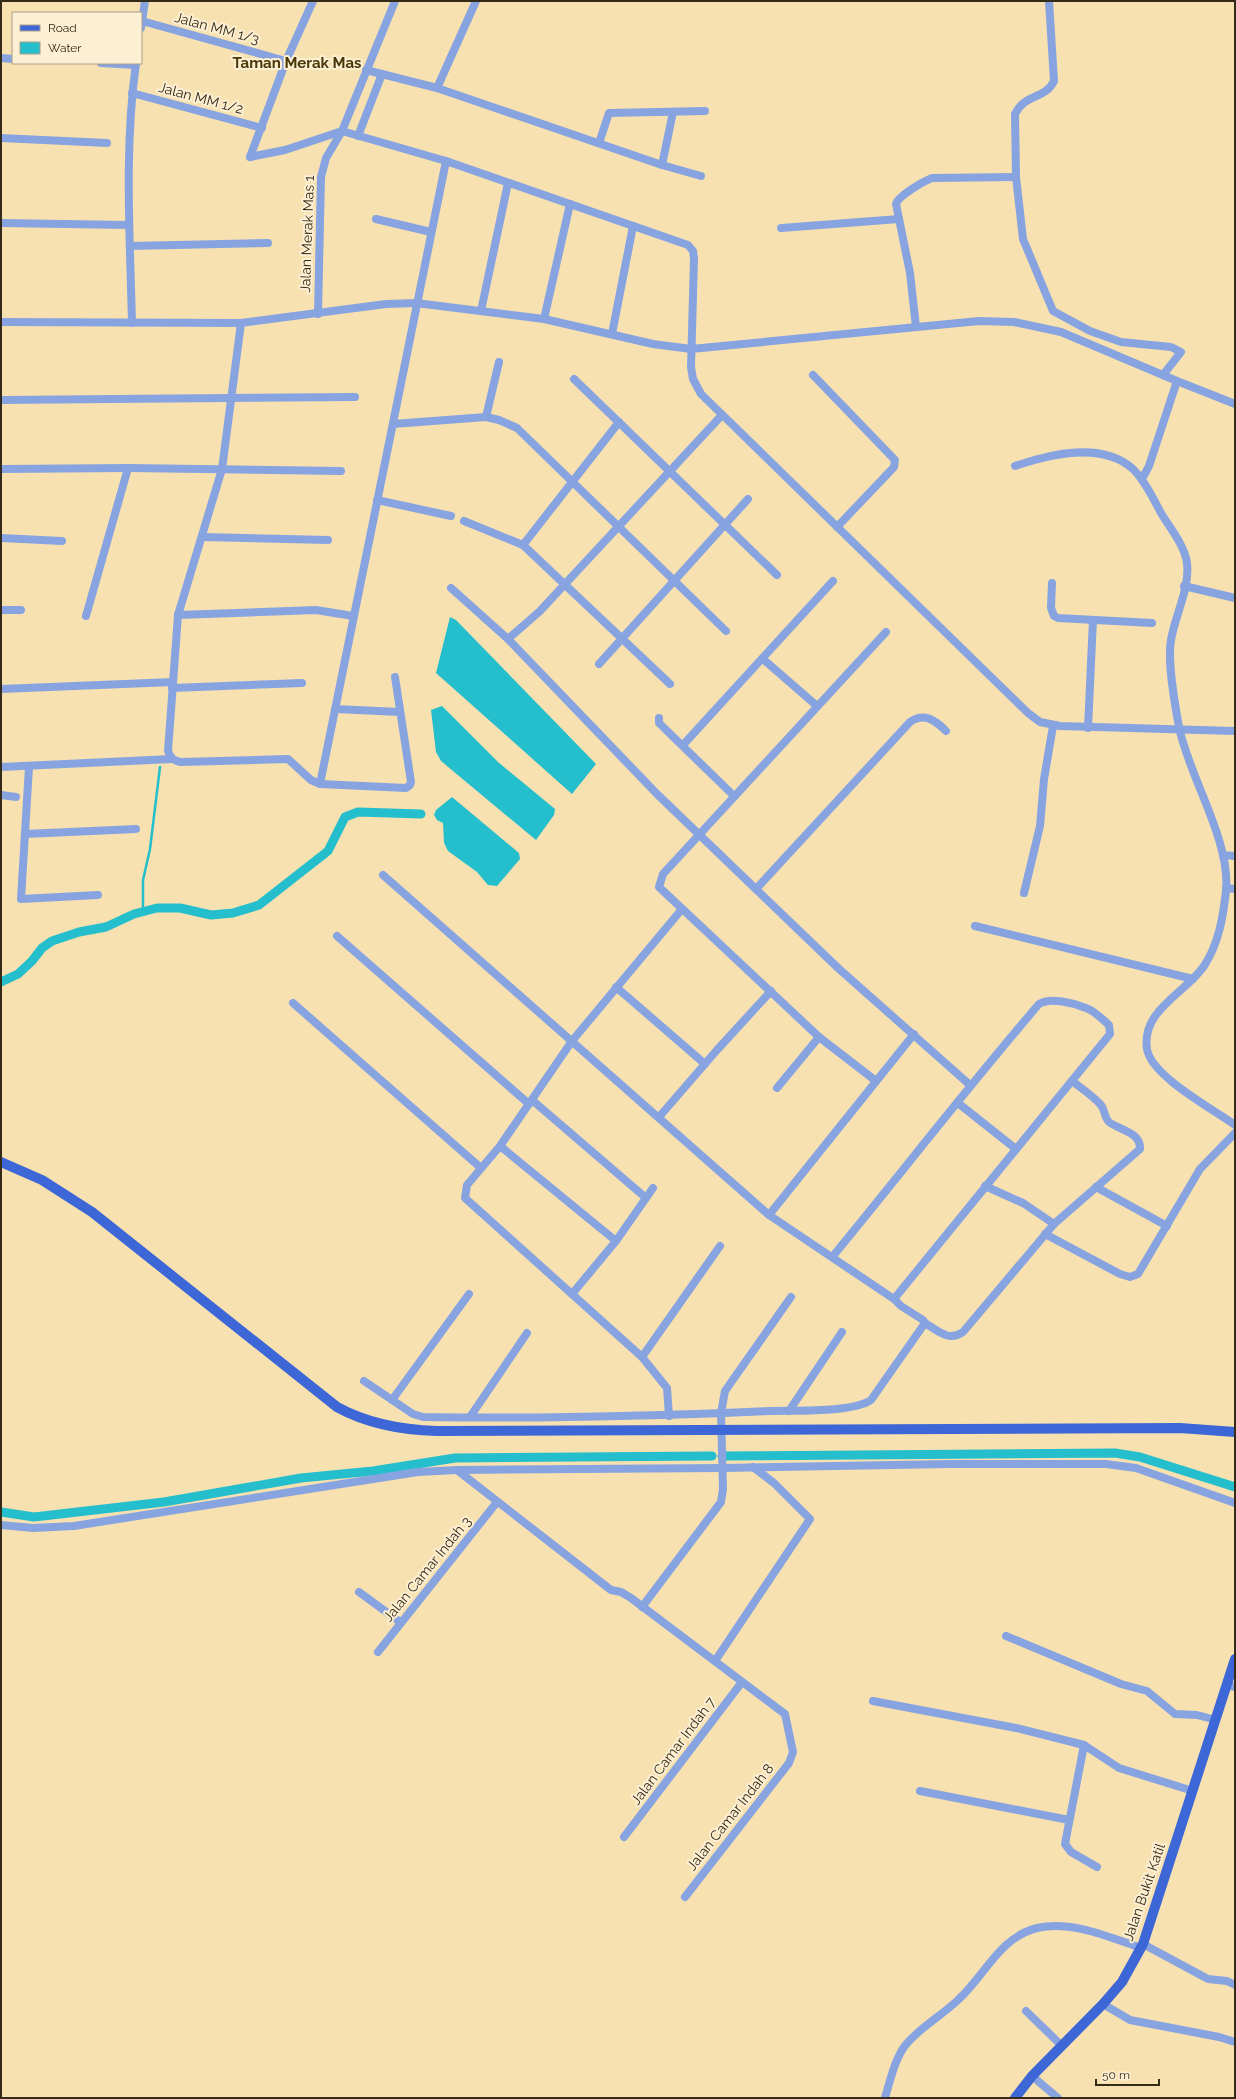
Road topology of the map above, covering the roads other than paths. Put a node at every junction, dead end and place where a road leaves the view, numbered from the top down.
1 (145, 1) edge
2 (313, 1) edge
3 (395, 1) edge
4 (476, 1) edge
5 (1050, 1) edge
6 (142, 24) edge
7 (1, 58) edge
8 (12, 59) edge
9 (286, 60) junction
10 (136, 64) edge
11 (366, 70) junction
12 (382, 74) junction
13 (436, 88) junction
14 (132, 93) junction
15 (705, 111) dead end
16 (673, 112) junction
17 (262, 128) junction
18 (342, 131) junction
19 (358, 136) junction
20 (1, 138) edge
21 (107, 143) dead end
22 (599, 143) junction
23 (446, 161) junction
24 (662, 165) junction
25 (700, 176) dead end
26 (1016, 177) junction
27 (508, 183) junction
28 (570, 204) junction
29 (376, 219) dead end
30 (899, 219) junction
31 (1, 223) edge
32 (128, 225) junction
33 (633, 226) junction
34 (781, 228) dead end
35 (431, 232) junction
36 (268, 243) dead end
37 (130, 246) junction
38 (416, 303) junction
39 (481, 311) junction
40 (318, 314) junction
41 (544, 318) junction
42 (1, 322) edge
43 (132, 323) junction
44 (241, 323) junction
45 (916, 327) junction
46 (612, 334) junction
47 (691, 349) junction
48 (500, 362) dead end
49 (813, 375) dead end
50 (1163, 375) junction
51 (574, 379) dead end
52 (1177, 381) junction
53 (355, 397) dead end
54 (231, 398) junction
55 (1, 400) edge
56 (1235, 404) edge
57 (722, 415) junction
58 (486, 417) junction
59 (619, 422) junction
60 (392, 424) junction
61 (1015, 466) dead end
62 (128, 468) junction
63 (1, 469) edge
64 (222, 469) junction
65 (341, 471) dead end
66 (671, 471) junction
67 (1142, 479) junction
68 (573, 483) junction
69 (748, 499) dead end
70 (377, 500) junction
71 (451, 516) dead end
72 (464, 521) dead end
73 (620, 526) junction
74 (725, 526) junction
75 (837, 527) junction
76 (202, 536) junction
77 (1, 538) edge
78 (328, 540) dead end
79 (62, 541) dead end
80 (523, 546) junction
81 (777, 575) dead end
82 (675, 581) junction
83 (833, 581) dead end
84 (1052, 583) dead end
85 (565, 584) junction
86 (1184, 586) junction
87 (451, 588) dead end
88 (1235, 598) edge
89 (1, 610) edge
90 (21, 610) dead end
91 (178, 615) junction
92 (86, 616) dead end
93 (353, 616) junction
94 (1093, 620) junction
95 (1152, 623) dead end
96 (726, 631) dead end
97 (886, 632) dead end
98 (622, 638) junction
99 (508, 639) junction
100 (762, 659) junction
101 (599, 664) dead end
102 (395, 677) dead end
103 (302, 683) dead end
104 (670, 684) dead end
105 (173, 685) junction
106 (1, 689) edge
107 (817, 706) junction
108 (335, 709) junction
109 (400, 712) junction
110 (659, 718) dead end
111 (1053, 726) junction
112 (1088, 728) junction
113 (1180, 729) junction
114 (946, 730) dead end
115 (1235, 731) edge
116 (682, 746) junction
117 (172, 759) junction
118 (1, 767) edge
119 (29, 767) junction
120 (320, 784) junction
121 (1, 795) edge
122 (734, 796) junction
123 (16, 797) dead end
124 (136, 829) dead end
125 (25, 834) junction
126 (698, 834) junction
127 (1222, 855) junction
128 (1235, 856) edge
129 (383, 875) dead end
130 (1226, 888) junction
131 (756, 889) junction
132 (1235, 889) edge
133 (1024, 893) dead end
134 (98, 895) dead end
135 (682, 909) junction
136 (975, 926) dead end
137 (337, 936) dead end
138 (1193, 979) junction
139 (616, 987) junction
140 (771, 991) junction
141 (293, 1003) dead end
142 (914, 1034) junction
143 (819, 1037) junction
144 (572, 1041) junction
145 (705, 1064) junction
146 (876, 1081) junction
147 (1072, 1081) junction
148 (970, 1085) junction
149 (777, 1088) dead end
150 (531, 1102) junction
151 (958, 1103) junction
152 (659, 1118) junction
153 (1235, 1125) edge
154 (1235, 1133) edge
155 (500, 1146) junction
156 (1016, 1149) junction
157 (1, 1162) edge
158 (481, 1168) junction
159 (985, 1186) junction
160 (653, 1188) dead end
161 (1096, 1188) junction
162 (646, 1198) junction
163 (769, 1215) junction
164 (1054, 1224) junction
165 (1167, 1226) junction
166 (1044, 1234) junction
167 (616, 1241) junction
168 (720, 1246) dead end
169 (833, 1256) junction
170 (469, 1294) dead end
171 (572, 1294) junction
172 (791, 1298) dead end
173 (894, 1299) junction
174 (925, 1323) junction
175 (842, 1332) dead end
176 (527, 1333) dead end
177 (642, 1357) junction
178 (364, 1381) dead end
179 (392, 1400) junction
180 (789, 1411) junction
181 (721, 1414) junction
182 (470, 1416) junction
183 (670, 1416) junction
184 (721, 1430) junction
185 (1233, 1431) edge
186 (753, 1467) junction
187 (723, 1468) junction
188 (457, 1470) junction
189 (496, 1502) junction
190 (1235, 1503) edge
191 (1, 1525) edge
192 (359, 1592) dead end
193 (642, 1607) junction
194 (400, 1622) junction
195 (1006, 1636) dead end
196 (378, 1652) dead end
197 (1235, 1658) edge
198 (715, 1661) junction
199 (742, 1682) junction
200 (1231, 1686) edge
201 (873, 1701) dead end
202 (1216, 1720) junction
203 (1084, 1745) junction
204 (920, 1791) dead end
205 (1193, 1791) junction
206 (1069, 1820) junction
207 (624, 1837) dead end
208 (1097, 1867) dead end
209 (684, 1897) dead end
210 (1142, 1946) junction
211 (1235, 1985) edge
212 (1103, 2004) junction
213 (1026, 2011) dead end
214 (1235, 2042) edge
215 (1062, 2046) junction
216 (1032, 2076) junction
217 (884, 2098) edge
218 (1015, 2098) edge
219 (1058, 2098) edge

1 - 6 street
2 - 9 street
3 - 11 street, Jalan Merak Mas 1
4 - 13 street
5 - 26 street
6 - 9 street, Jalan MM 1/3
7 - 8 street
9 - 17 street
10 - 14 street
11 - 12 street
11 - 18 street, Jalan Merak Mas 1
12 - 13 street
12 - 19 street
13 - 22 street
14 - 17 street, Jalan MM 1/2
14 - 32 street
15 - 16 street
16 - 22 street
16 - 24 street
17 - 18 street
18 - 19 street
18 - 40 street, Jalan Merak Mas 1
19 - 23 street
20 - 21 street
22 - 24 street
23 - 27 street
23 - 35 street
24 - 25 street
26 - 30 street
26 - 50 street
27 - 28 street
27 - 39 street
28 - 33 street
28 - 41 street
29 - 35 street
30 - 34 street
30 - 45 street
31 - 32 street
32 - 37 street
33 - 46 street
33 - 47 street
35 - 38 street
36 - 37 street
37 - 43 street
38 - 39 street
38 - 40 street
38 - 60 street
39 - 41 street
40 - 44 street
41 - 46 street
42 - 43 street
43 - 44 street
44 - 54 street
45 - 47 street
45 - 50 street
46 - 47 street
47 - 57 street
48 - 58 street
49 - 75 street
50 - 52 street
51 - 59 street
52 - 56 street
52 - 67 street
53 - 54 street
54 - 55 street
54 - 64 street
57 - 66 street
57 - 75 street
58 - 60 street
58 - 68 street
59 - 66 street
59 - 68 street
60 - 70 street
61 - 67 street
62 - 63 street
62 - 64 street
62 - 92 street
64 - 65 street
64 - 76 street
66 - 73 street
66 - 74 street
67 - 86 street
68 - 73 street
68 - 80 street
69 - 74 street
70 - 71 street
70 - 93 street
72 - 80 street
73 - 82 street
73 - 85 street
74 - 81 street
74 - 82 street
75 - 111 street
76 - 78 street
76 - 91 street
77 - 79 street
80 - 85 street
82 - 96 street
82 - 98 street
83 - 100 street
84 - 94 street
85 - 98 street
85 - 99 street
86 - 88 street
86 - 113 street
87 - 99 street
89 - 90 street
91 - 93 street
91 - 105 street
93 - 108 street
94 - 95 street
94 - 112 street
97 - 107 street
98 - 101 street
98 - 104 street
99 - 126 street
100 - 107 street
100 - 116 street
102 - 109 street
103 - 105 street
105 - 106 street
105 - 117 street
107 - 122 street
108 - 109 street
108 - 120 street
109 - 120 street
110 - 116 street
111 - 112 street
111 - 133 street
112 - 113 street
113 - 115 street
113 - 127 street
114 - 131 street
116 - 122 street
117 - 119 street
117 - 120 street
118 - 119 street
119 - 125 street
121 - 123 street
122 - 126 street
124 - 125 street
125 - 134 street
126 - 131 street
126 - 135 street
127 - 128 street
127 - 130 street
129 - 144 street
130 - 132 street
130 - 138 street
131 - 142 street
135 - 139 street
135 - 140 street
136 - 138 street
137 - 150 street
138 - 153 street
139 - 144 street
139 - 145 street
140 - 143 street
140 - 145 street
141 - 158 street
142 - 146 street
142 - 148 street
143 - 146 street
143 - 149 street
144 - 150 street
144 - 152 street
145 - 152 street
146 - 163 street
147 - 148 street
147 - 156 street
147 - 161 street
148 - 151 street
150 - 155 street
150 - 162 street
151 - 156 street
151 - 169 street
152 - 163 street
154 - 165 street
155 - 158 street
155 - 167 street
156 - 159 street
157 - 184 main road
158 - 171 street
159 - 164 street
159 - 173 street
160 - 162 street
161 - 164 street
161 - 165 street
162 - 167 street
163 - 169 street
164 - 166 street
165 - 166 street
166 - 174 street
167 - 171 street
168 - 177 street
169 - 173 street
170 - 179 street
171 - 177 street
172 - 181 street
173 - 174 street
174 - 180 street
175 - 180 street
176 - 182 street
177 - 183 street
178 - 179 street
179 - 182 street
180 - 181 street
181 - 183 street
181 - 184 street
182 - 183 street
184 - 185 main road
184 - 187 street
186 - 187 street
186 - 190 street
186 - 198 street
187 - 188 street
187 - 193 street
188 - 189 street
188 - 191 street
189 - 193 street
189 - 194 street, Jalan Camar Indah 3
192 - 194 street
193 - 198 street
194 - 196 street, Jalan Camar Indah 3
195 - 202 street
197 - 200 main road, Jalan Bukit Katil
198 - 199 street
199 - 207 street, Jalan Camar Indah 7
199 - 209 street, Jalan Camar Indah 8
200 - 202 main road, Jalan Bukit Katil
201 - 203 street
202 - 205 main road, Jalan Bukit Katil
203 - 205 street
203 - 206 street
204 - 206 street
205 - 210 main road, Jalan Bukit Katil
206 - 208 street
210 - 211 street
210 - 212 main road, Jalan Bukit Katil
210 - 217 street
212 - 214 street
212 - 215 main road, Jalan Bukit Katil
213 - 215 street
215 - 216 main road, Jalan Bukit Katil
216 - 218 main road, Jalan Bukit Katil
216 - 219 street

